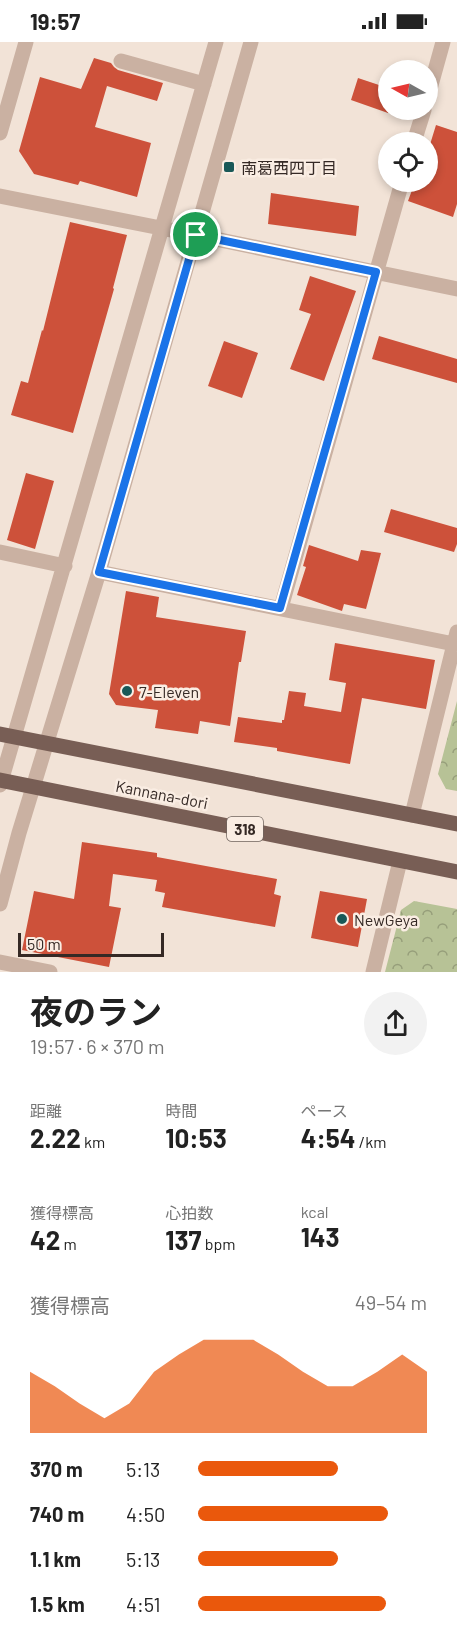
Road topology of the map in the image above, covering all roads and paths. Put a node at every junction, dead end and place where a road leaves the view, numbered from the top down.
1 (26, 42) edge
2 (216, 42) edge
3 (251, 42) edge
4 (443, 42) edge
5 (438, 60) edge
6 (121, 61) dead end
7 (204, 84) junction
8 (0, 133) edge
9 (399, 192) edge
10 (0, 196) edge
11 (162, 228) junction
12 (196, 235) junction
13 (376, 272) junction
14 (457, 289) edge
15 (0, 552) edge
16 (65, 566) junction
17 (99, 572) junction
18 (280, 608) junction
19 (455, 638) edge
20 (7, 735) edge
21 (46, 742) junction
22 (0, 782) edge
23 (33, 786) junction
24 (412, 815) junction
25 (457, 824) edge
26 (400, 861) junction
27 (457, 872) edge
28 (0, 904) edge
29 (0, 962) edge
30 (50, 972) edge
31 (373, 972) edge

1 - 8 street
2 - 7 street
3 - 12 street
4 - 5 street
6 - 7 street
7 - 11 street
9 - 13 street
10 - 11 street
11 - 12 street
11 - 16 street
12 - 13 street
12 - 17 street
13 - 14 street
13 - 18 street
15 - 16 street
16 - 20 street
17 - 18 street
17 - 21 street
18 - 19 street
19 - 24 street
20 - 21 main road, Kannana-dori
20 - 22 street
21 - 23 street
21 - 24 main road, Kannana-dori
22 - 23 main road, Kannana-dori / 318
23 - 26 main road, Kannana-dori / 318
23 - 28 street
24 - 25 main road, Kannana-dori
26 - 27 main road, Kannana-dori / 318
26 - 31 street
29 - 30 street

